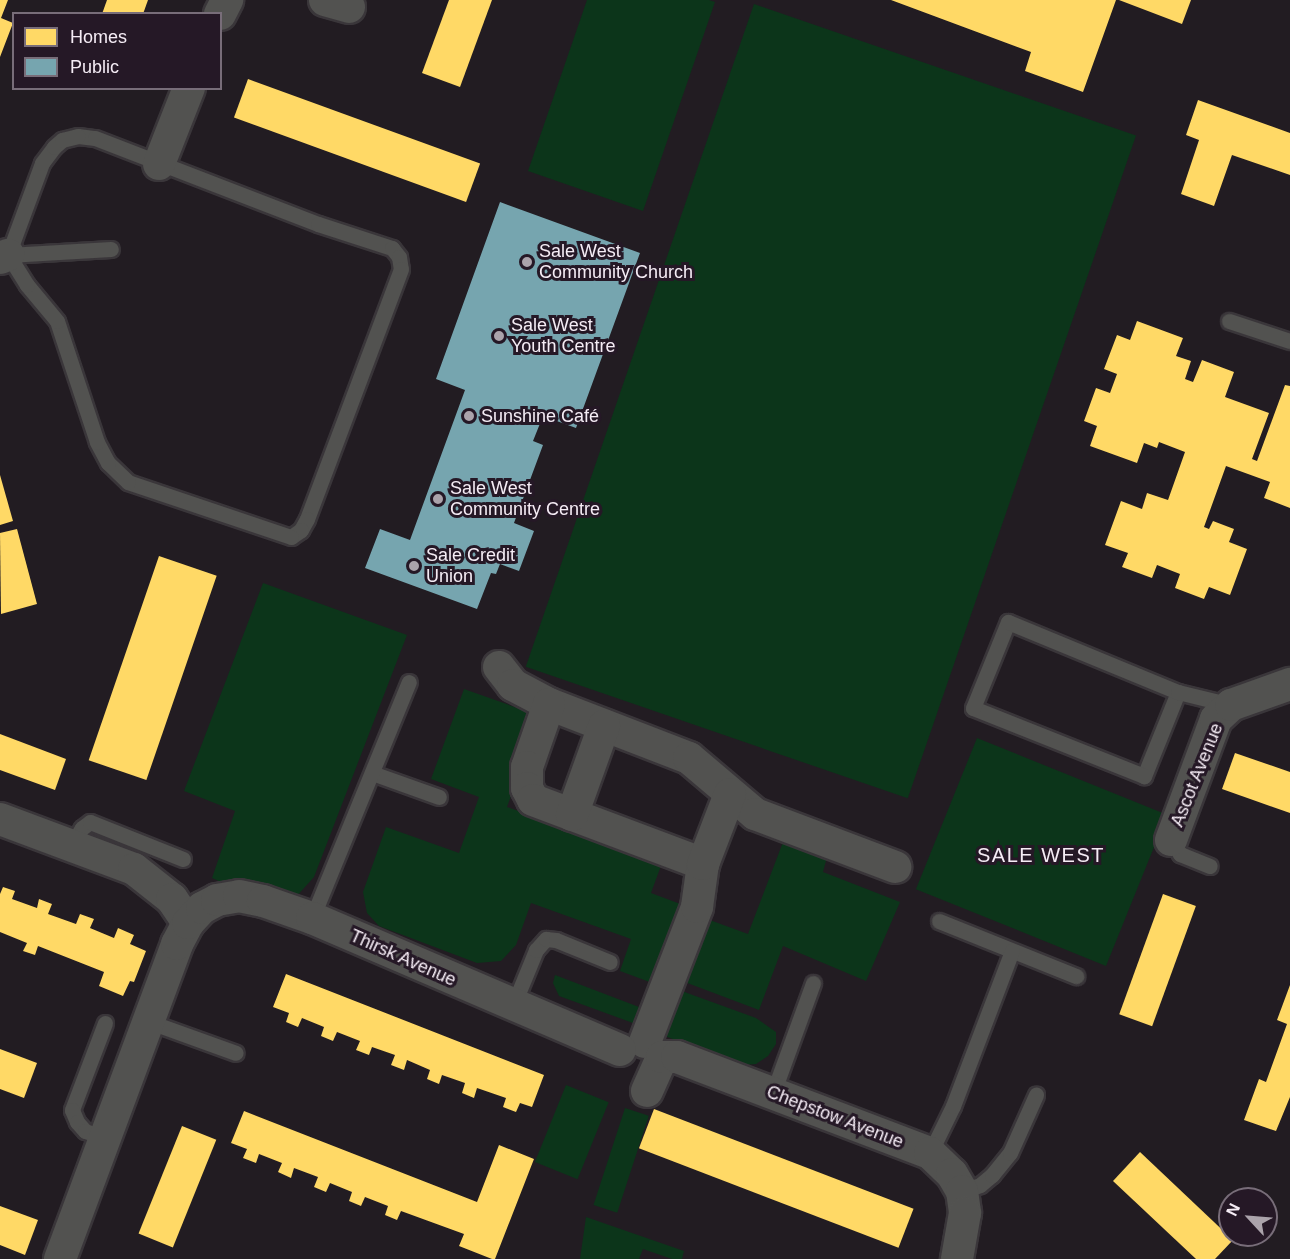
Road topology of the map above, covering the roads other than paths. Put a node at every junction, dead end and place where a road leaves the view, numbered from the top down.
1 (188, 90) edge
2 (159, 164) junction
3 (111, 249) dead end
4 (4, 257) edge
5 (1228, 321) dead end
6 (1290, 341) edge
7 (499, 667) dead end
8 (409, 682) dead end
9 (1290, 684) edge
10 (1178, 692) junction
11 (549, 704) junction
12 (1230, 705) junction
13 (604, 726) junction
14 (372, 773) junction
15 (730, 794) junction
16 (439, 797) dead end
17 (572, 815) junction
18 (0, 819) edge
19 (1171, 840) joint
20 (71, 846) junction
21 (183, 859) dead end
22 (703, 864) junction
23 (1210, 866) dead end
24 (895, 867) dead end
25 (312, 918) junction
26 (939, 921) dead end
27 (188, 923) junction
28 (1012, 951) junction
29 (610, 962) dead end
30 (1076, 976) dead end
31 (813, 983) dead end
32 (513, 1006) junction
33 (150, 1022) junction
34 (105, 1023) dead end
35 (236, 1053) dead end
36 (647, 1091) dead end
37 (773, 1093) junction
38 (1036, 1095) dead end
39 (105, 1138) junction
40 (930, 1153) junction
41 (962, 1191) junction
42 (60, 1259) edge
43 (957, 1259) edge

1 - 2 street
2 - 4 lane
2 - 4 lane
3 - 4 lane
5 - 6 lane
7 - 11 street
8 - 14 lane
9 - 12 street, Ascot Avenue
10 - 10 lane
10 - 12 lane
11 - 13 street
11 - 17 street
12 - 19 street, Ascot Avenue
13 - 15 street
13 - 17 street
14 - 16 lane
14 - 25 lane
15 - 22 street
15 - 24 street
17 - 22 street
18 - 20 street
19 - 23 lane
20 - 21 lane
20 - 27 street
22 - 32 street, Thirsk Avenue
25 - 27 street, Thirsk Avenue
25 - 32 street, Thirsk Avenue
26 - 28 lane
27 - 33 street, Thirsk Avenue
28 - 30 lane
28 - 40 lane
29 - 32 lane
31 - 37 lane
33 - 35 lane
33 - 39 street, Thirsk Avenue
34 - 39 lane
36 - 37 street, Chepstow Avenue
37 - 40 street, Chepstow Avenue
38 - 41 lane
39 - 42 street, Thirsk Avenue
40 - 41 street, Chepstow Avenue
41 - 43 street

